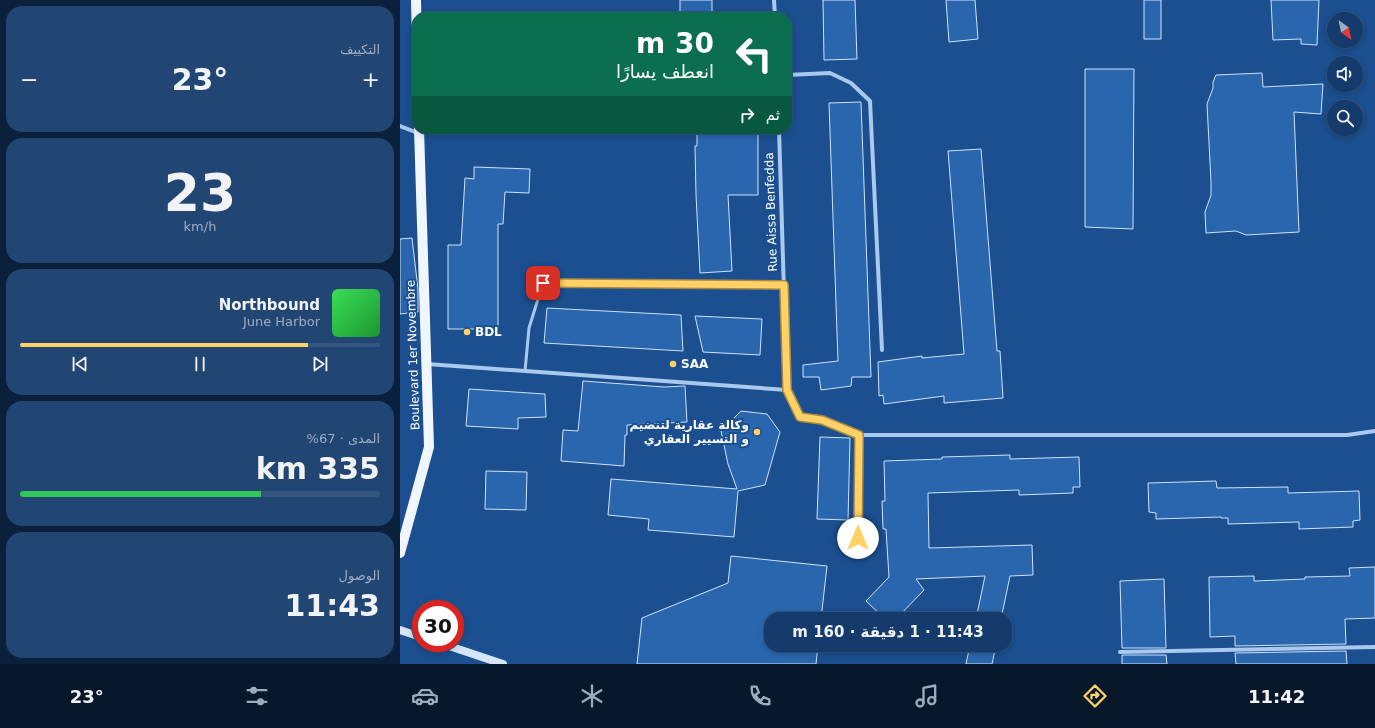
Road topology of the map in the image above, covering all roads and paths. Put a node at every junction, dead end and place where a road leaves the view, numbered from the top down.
1 (416, 0) edge
2 (774, 0) edge
3 (416, 12) edge
4 (775, 12) edge
5 (792, 75) edge
6 (400, 126) edge
7 (412, 129) edge
8 (419, 134) edge
9 (779, 134) edge
10 (784, 285) junction
11 (882, 350) dead end
12 (426, 364) junction
13 (525, 371) junction
14 (787, 390) junction
15 (1375, 431) edge
16 (859, 435) junction
17 (858, 538) dead end
18 (400, 553) edge
19 (400, 630) edge
20 (412, 633) edge
21 (1375, 647) edge
22 (464, 651) edge
23 (1120, 652) dead end
24 (503, 664) edge

1 - 3 main road
2 - 4 street
5 - 11 street
6 - 7 street
8 - 12 main road, Boulevard 1er Novembre
9 - 10 street, Rue Aissa Benfedda
10 - 13 lane
10 - 14 street, Rue Aissa Benfedda
12 - 13 street
12 - 18 main road, Boulevard 1er Novembre
13 - 14 street
14 - 16 street
15 - 16 street
16 - 17 street
19 - 20 main road
21 - 23 street
22 - 24 main road

